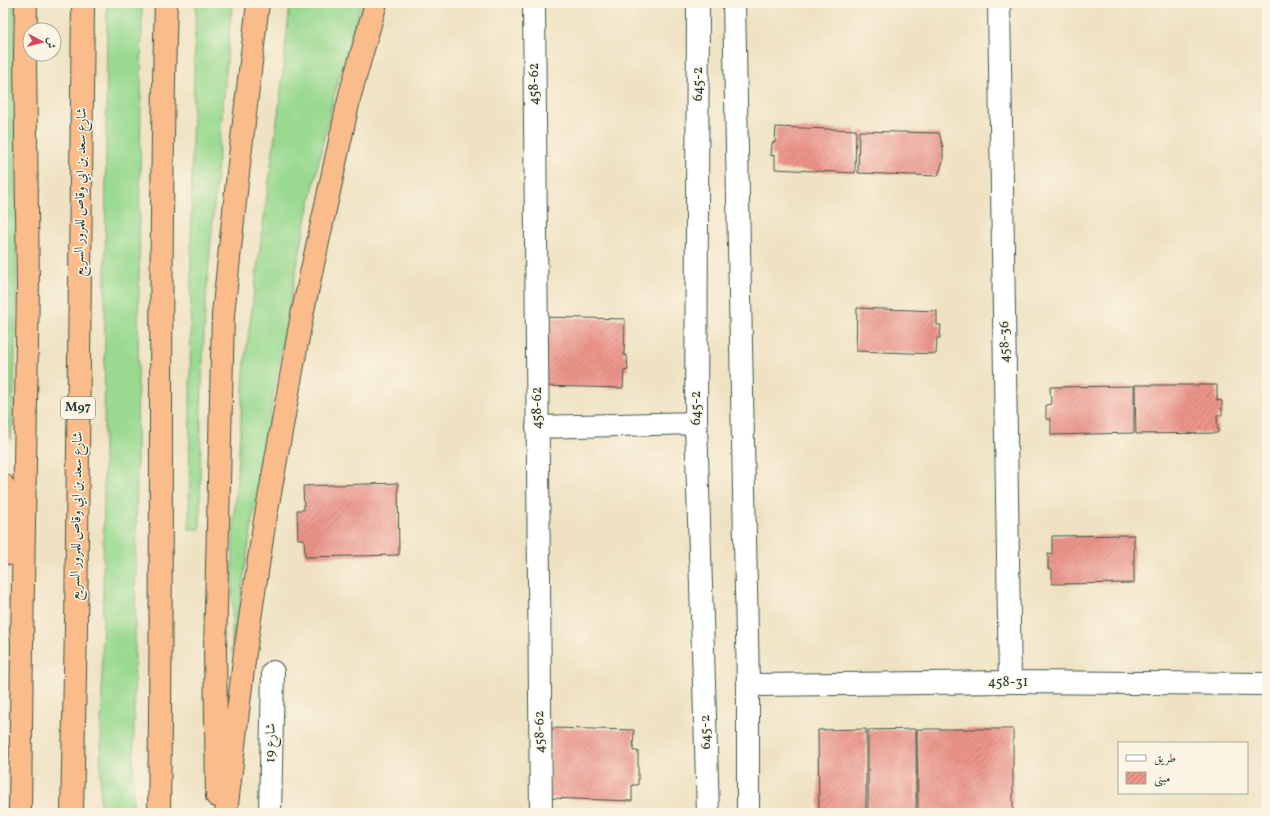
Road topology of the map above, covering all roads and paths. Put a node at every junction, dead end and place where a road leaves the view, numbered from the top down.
1 (26, 3) edge
2 (83, 3) edge
3 (166, 3) edge
4 (258, 3) edge
5 (376, 3) edge
6 (534, 3) edge
7 (698, 3) edge
8 (734, 3) edge
9 (999, 3) edge
10 (696, 423) junction
11 (537, 427) junction
12 (3, 485) edge
13 (22, 644) junction
14 (273, 672) dead end
15 (1010, 682) junction
16 (1267, 684) edge
17 (748, 685) junction
18 (20, 813) edge
19 (72, 813) edge
20 (159, 813) edge
21 (217, 813) edge
22 (226, 813) edge
23 (270, 813) edge
24 (541, 813) edge
25 (708, 813) edge
26 (748, 813) edge

1 - 13 highway
2 - 19 highway, شارع سعد بن ابي وقاص للمرور السريع / M97
3 - 20 highway
4 - 21 highway
5 - 22 highway
6 - 11 street, 458-62
7 - 10 street, 645-2
8 - 17 street
9 - 15 street, 458-36
10 - 11 street
10 - 25 street, 645-2
11 - 24 street, 458-62
12 - 13 highway
13 - 18 highway
14 - 23 street, شارع 19
15 - 16 street, 458-31
15 - 17 street, 458-31
17 - 26 street

